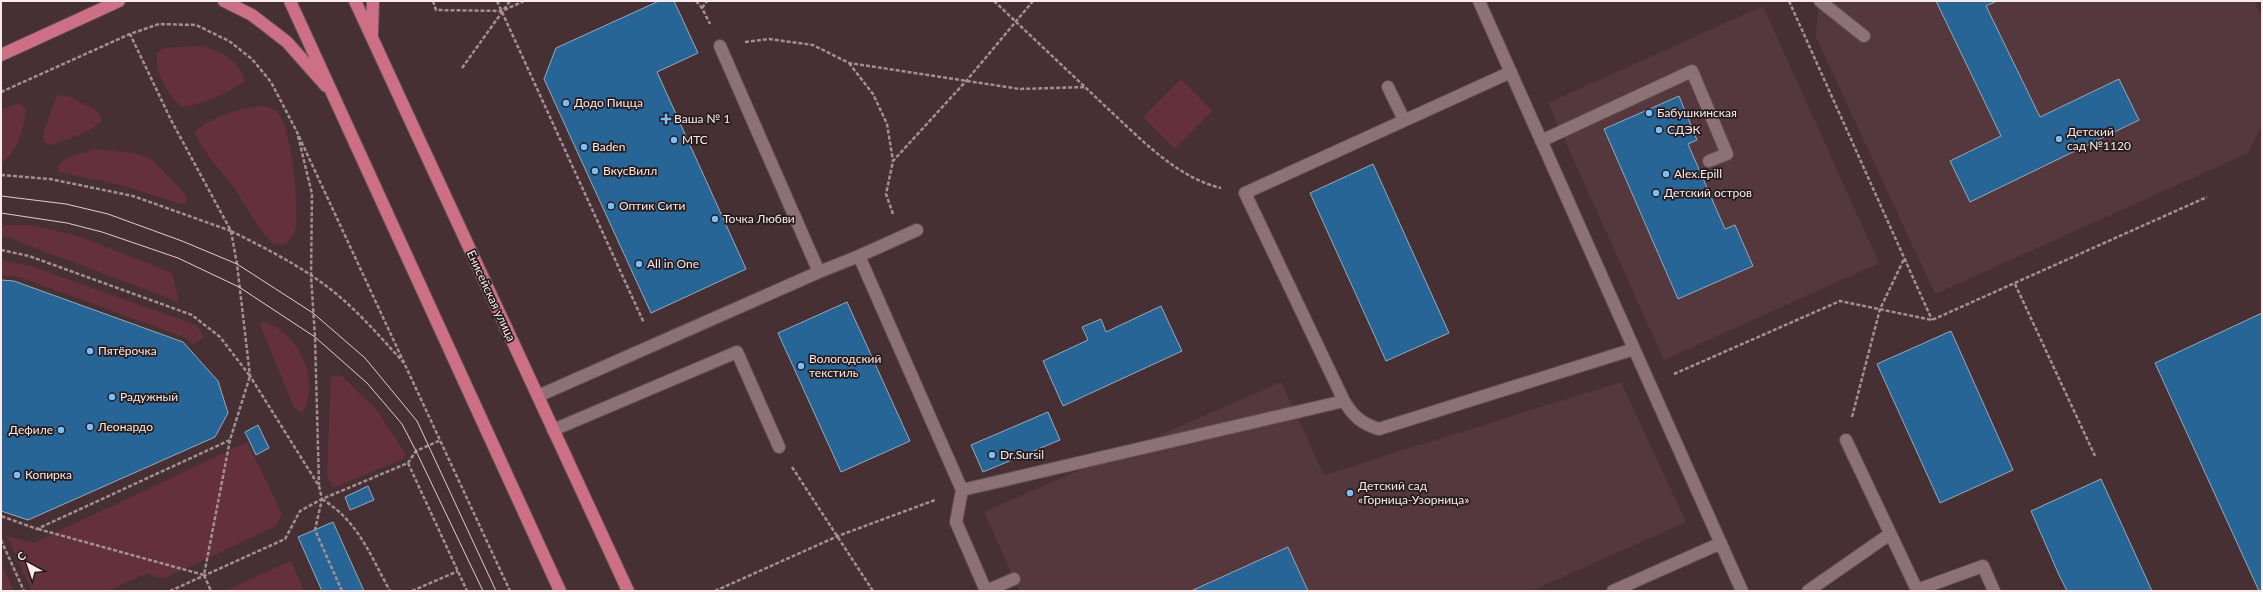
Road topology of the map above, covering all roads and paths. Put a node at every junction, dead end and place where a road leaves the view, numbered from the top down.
1 (119, 1) edge
2 (224, 1) edge
3 (290, 1) edge
4 (355, 1) edge
5 (373, 1) edge
6 (433, 1) edge
7 (497, 1) edge
8 (510, 1) edge
9 (524, 1) edge
10 (707, 1) edge
11 (994, 1) edge
12 (1034, 1) edge
13 (1479, 1) edge
14 (1789, 1) edge
15 (1820, 1) edge
16 (702, 8) dead end
17 (502, 12) junction
18 (1016, 22) junction
19 (130, 34) junction
20 (1864, 36) dead end
21 (372, 38) junction
22 (720, 46) joint
23 (1, 55) edge
24 (849, 62) junction
25 (462, 68) dead end
26 (1511, 72) junction
27 (967, 80) junction
28 (1085, 87) junction
29 (1388, 87) dead end
30 (1, 92) edge
31 (335, 96) junction
32 (1404, 120) junction
33 (296, 130) junction
34 (1540, 141) junction
35 (893, 161) junction
36 (1709, 161) dead end
37 (1, 175) edge
38 (1245, 193) junction
39 (2207, 197) dead end
40 (917, 230) dead end
41 (231, 231) junction
42 (902, 237) junction
43 (1, 250) edge
44 (859, 256) junction
45 (1904, 258) junction
46 (819, 272) junction
47 (311, 276) junction
48 (2015, 284) junction
49 (1880, 309) junction
50 (1932, 320) junction
51 (654, 345) junction
52 (1634, 349) junction
53 (407, 366) junction
54 (250, 376) junction
55 (1650, 385) junction
56 (538, 396) junction
57 (1344, 401) junction
58 (553, 430) junction
59 (230, 440) junction
60 (441, 440) junction
61 (1846, 440) joint
62 (779, 447) joint
63 (2095, 456) dead end
64 (408, 464) junction
65 (319, 486) junction
66 (962, 490) junction
67 (322, 499) junction
68 (1, 516) edge
69 (37, 529) junction
70 (1890, 534) junction
71 (838, 536) junction
72 (1, 540) edge
73 (1721, 543) junction
74 (458, 570) junction
75 (204, 575) junction
76 (1014, 579) dead end
77 (24, 591) edge
78 (170, 591) edge
79 (211, 591) edge
80 (342, 591) edge
81 (390, 591) edge
82 (412, 591) edge
83 (467, 591) edge
84 (510, 591) edge
85 (560, 591) edge
86 (628, 591) edge
87 (716, 591) edge
88 (873, 591) edge
89 (986, 591) edge
90 (1613, 591) edge
91 (1742, 591) edge
92 (1808, 591) edge
93 (1994, 591) edge

1 - 23 main road
2 - 31 main road
3 - 31 main road
4 - 21 main road, Енисейская улица
5 - 21 main road
6 - 17 path
7 - 17 path
8 - 17 path
9 - 17 path
10 - 16 path
11 - 18 path
12 - 18 path
13 - 26 lane
14 - 45 path
15 - 20 lane
17 - 25 path
17 - 51 path
18 - 27 path
18 - 28 path
19 - 30 path
19 - 33 path
19 - 41 path
21 - 56 main road, Енисейская улица
22 - 24 path
22 - 46 lane
24 - 27 path
24 - 35 path
26 - 32 lane
26 - 34 lane
27 - 28 path
27 - 35 path
28 - 38 path
29 - 32 lane
31 - 85 main road
32 - 38 lane
33 - 47 path
33 - 53 path
34 - 36 lane
34 - 52 lane
35 - 42 path
37 - 41 path
38 - 57 lane
39 - 48 path
40 - 42 lane
41 - 47 path
41 - 54 path
42 - 44 lane
43 - 54 path
44 - 46 lane
44 - 66 lane
45 - 49 path
45 - 50 path
46 - 51 lane
47 - 53 path
47 - 65 path
48 - 50 path
48 - 63 path
49 - 50 path
49 - 55 path
49 - 61 path
51 - 56 lane
52 - 55 lane
52 - 57 lane
53 - 60 path
54 - 59 path
54 - 65 path
55 - 73 lane
56 - 58 main road, Енисейская улица
57 - 66 lane
58 - 62 lane
58 - 86 main road, Енисейская улица
59 - 69 path
59 - 75 path
60 - 64 path
60 - 84 path
61 - 70 lane
62 - 71 path
64 - 67 path
64 - 74 path
65 - 67 path
66 - 71 path
66 - 89 lane
67 - 75 path
67 - 80 path
67 - 81 path
68 - 69 path
69 - 75 path
70 - 92 lane
70 - 93 lane
71 - 87 path
71 - 88 path
72 - 77 path
73 - 90 lane
73 - 91 lane
74 - 82 path
74 - 83 path
75 - 78 path
75 - 79 path
76 - 89 lane

